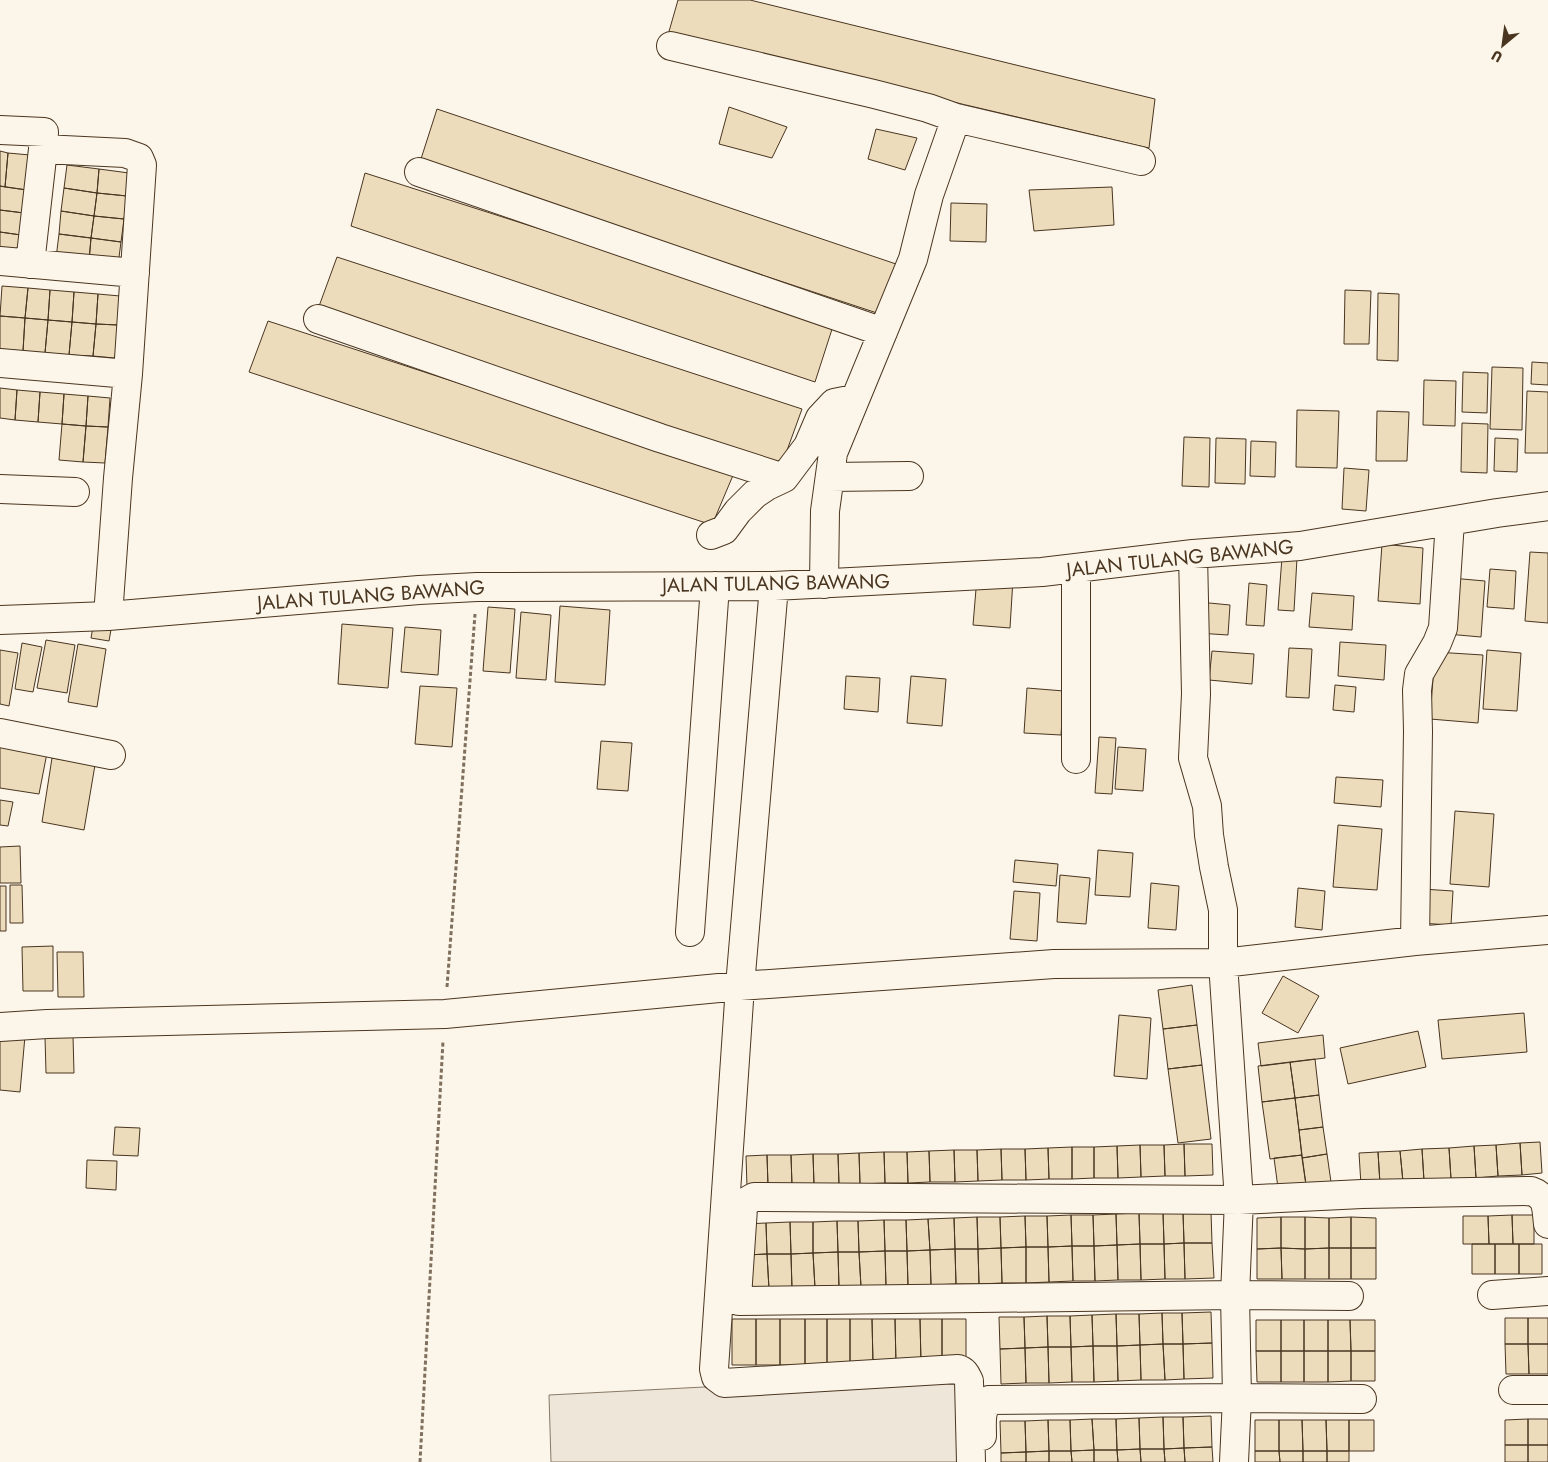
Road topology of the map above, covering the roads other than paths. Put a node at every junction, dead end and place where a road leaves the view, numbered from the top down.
1 (671, 46) dead end
2 (956, 118) junction
3 (0, 130) edge
4 (43, 149) junction
5 (1142, 161) dead end
6 (419, 172) dead end
7 (0, 261) edge
8 (30, 264) junction
9 (135, 273) junction
10 (318, 319) dead end
11 (883, 332) junction
12 (0, 363) edge
13 (128, 374) junction
14 (854, 399) junction
15 (909, 476) dead end
16 (830, 477) junction
17 (784, 478) junction
18 (0, 489) edge
19 (75, 492) dead end
20 (1548, 506) edge
21 (1450, 521) junction
22 (711, 535) dead end
23 (1193, 554) junction
24 (1076, 569) junction
25 (824, 584) junction
26 (715, 586) junction
27 (774, 586) junction
28 (108, 616) junction
29 (0, 620) edge
30 (0, 733) edge
31 (111, 755) dead end
32 (1076, 759) dead end
33 (1548, 930) edge
34 (690, 932) dead end
35 (1415, 941) junction
36 (1222, 963) junction
37 (740, 986) junction
38 (0, 1027) edge
39 (1239, 1200) junction
40 (1548, 1224) edge
41 (1548, 1291) edge
42 (1235, 1295) junction
43 (1492, 1295) dead end
44 (1349, 1296) dead end
45 (1513, 1390) dead end
46 (1548, 1390) edge
47 (1236, 1398) junction
48 (1362, 1399) dead end
49 (971, 1462) edge
50 (982, 1462) edge
51 (1234, 1462) edge

1 - 2 street
2 - 5 street
2 - 11 street
3 - 4 street
4 - 8 street
4 - 9 street
6 - 11 street
7 - 8 street
8 - 9 street
9 - 13 street
10 - 17 street
11 - 14 street
12 - 13 street
13 - 28 street
14 - 16 street
14 - 17 street
15 - 16 street
16 - 25 street
17 - 22 street
18 - 19 street
20 - 21 street, JALAN TULANG BAWANG
21 - 23 street, JALAN TULANG BAWANG
21 - 35 street
23 - 24 street, JALAN TULANG BAWANG
23 - 36 street
24 - 25 street, JALAN TULANG BAWANG
24 - 32 street
25 - 27 street, JALAN TULANG BAWANG
26 - 27 street, JALAN TULANG BAWANG
26 - 28 street, JALAN TULANG BAWANG
26 - 34 street
27 - 37 street
28 - 29 street, JALAN TULANG BAWANG
30 - 31 street
33 - 35 street
35 - 36 street
36 - 37 street
36 - 39 street
37 - 38 street
37 - 49 street
39 - 40 street
39 - 42 street
39 - 42 street
41 - 43 street
42 - 44 street
42 - 47 street
45 - 46 street
47 - 48 street
47 - 50 street
47 - 51 street

